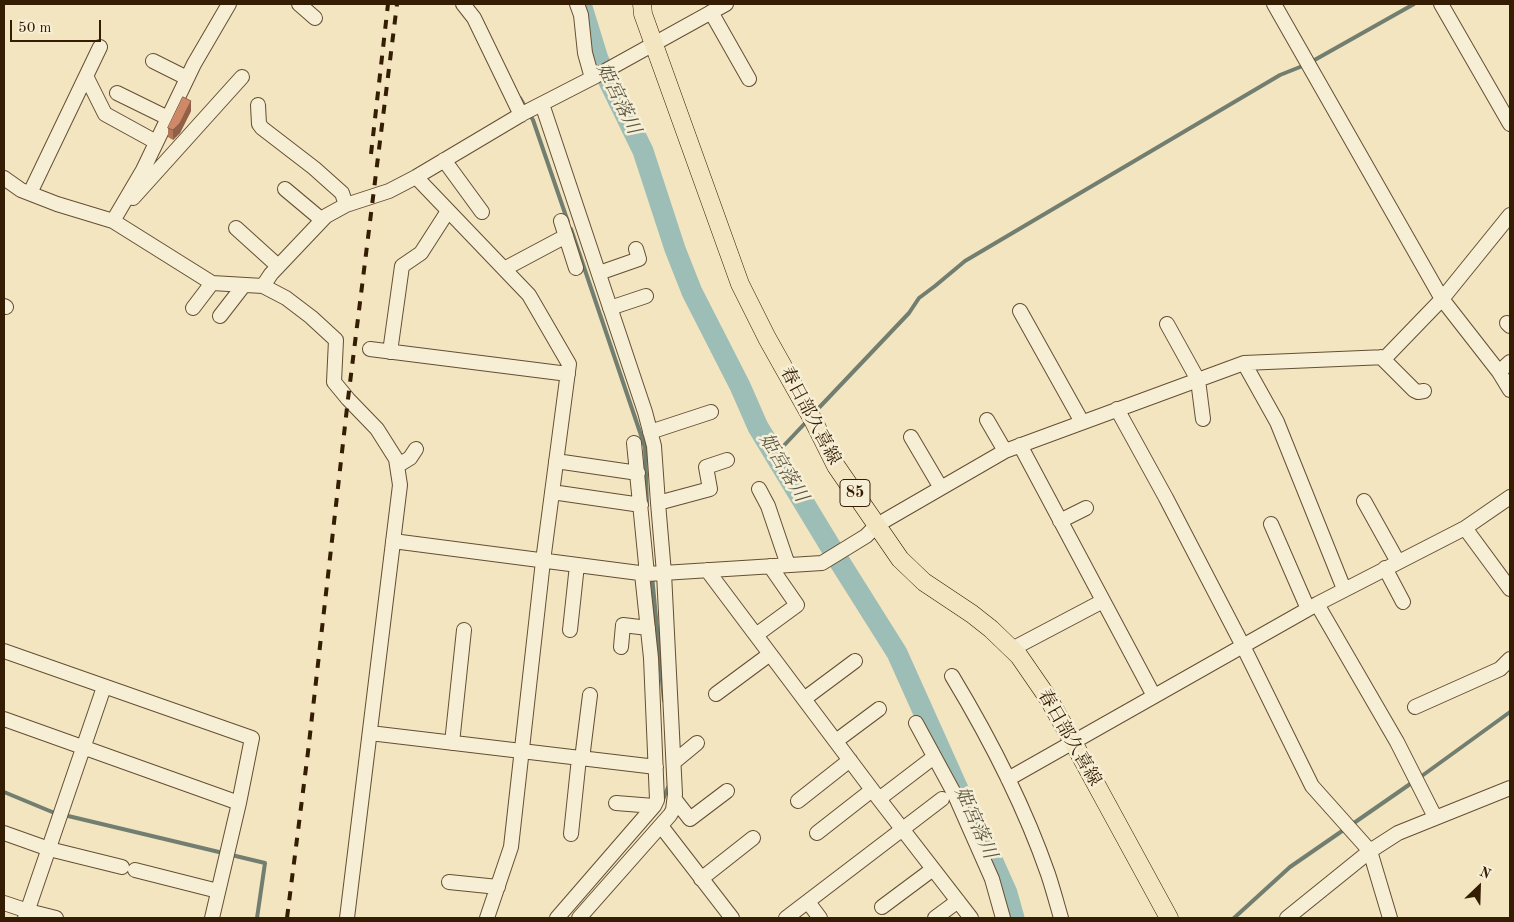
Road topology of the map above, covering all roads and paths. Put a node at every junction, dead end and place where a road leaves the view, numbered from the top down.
1 (230, 4) edge
2 (299, 4) edge
3 (463, 4) edge
4 (577, 4) edge
5 (642, 4) edge
6 (726, 4) edge
7 (1274, 4) edge
8 (1441, 4) edge
9 (711, 12) junction
10 (315, 18) dead end
11 (651, 46) junction
12 (100, 47) dead end
13 (153, 61) dead end
14 (86, 76) junction
15 (242, 77) dead end
16 (594, 77) junction
17 (187, 78) junction
18 (749, 79) dead end
19 (118, 93) dead end
20 (540, 104) junction
21 (258, 105) dead end
22 (522, 114) junction
23 (168, 118) junction
24 (1510, 124) edge
25 (156, 142) junction
26 (444, 160) junction
27 (416, 177) junction
28 (4, 178) edge
29 (285, 189) dead end
30 (30, 193) junction
31 (346, 205) junction
32 (448, 211) junction
33 (482, 212) dead end
34 (1510, 215) edge
35 (322, 220) junction
36 (113, 221) junction
37 (561, 221) dead end
38 (236, 228) dead end
39 (566, 236) junction
40 (636, 249) dead end
41 (278, 266) junction
42 (504, 268) junction
43 (576, 268) dead end
44 (599, 274) junction
45 (212, 284) junction
46 (244, 285) junction
47 (263, 286) junction
48 (646, 296) dead end
49 (1442, 299) junction
50 (193, 308) dead end
51 (610, 308) junction
52 (1020, 312) dead end
53 (220, 316) dead end
54 (1167, 324) dead end
55 (370, 349) dead end
56 (390, 352) junction
57 (1381, 357) junction
58 (1510, 362) edge
59 (1244, 363) junction
60 (1499, 372) junction
61 (568, 374) junction
62 (1198, 380) junction
63 (1510, 390) edge
64 (1424, 391) dead end
65 (1117, 409) junction
66 (711, 412) dead end
67 (1203, 419) dead end
68 (987, 420) dead end
69 (1082, 422) junction
70 (650, 432) junction
71 (911, 436) dead end
72 (634, 443) dead end
73 (1020, 445) junction
74 (416, 449) dead end
75 (1005, 451) junction
76 (727, 460) dead end
77 (556, 461) junction
78 (397, 466) junction
79 (638, 473) junction
80 (941, 488) junction
81 (759, 489) dead end
82 (552, 492) junction
83 (1510, 498) edge
84 (1364, 501) dead end
85 (658, 502) junction
86 (641, 505) junction
87 (1086, 508) dead end
88 (1060, 521) junction
89 (1271, 524) dead end
90 (1464, 528) junction
91 (872, 531) junction
92 (393, 541) junction
93 (543, 560) junction
94 (578, 565) junction
95 (788, 565) junction
96 (1391, 565) junction
97 (770, 566) junction
98 (707, 570) junction
99 (654, 573) junction
100 (1344, 589) junction
101 (1510, 589) edge
102 (1103, 601) junction
103 (1403, 602) dead end
104 (1312, 607) junction
105 (648, 628) junction
106 (464, 630) dead end
107 (570, 630) dead end
108 (756, 635) junction
109 (1243, 646) junction
110 (621, 647) dead end
111 (1012, 649) junction
112 (4, 651) edge
113 (770, 654) junction
114 (1510, 659) edge
115 (855, 661) dead end
116 (952, 676) dead end
117 (104, 687) junction
118 (716, 694) dead end
119 (590, 695) dead end
120 (1154, 696) junction
121 (804, 698) junction
122 (1415, 708) dead end
123 (879, 709) dead end
124 (4, 719) edge
125 (916, 723) dead end
126 (370, 733) junction
127 (836, 741) junction
128 (1073, 742) junction
129 (452, 743) junction
130 (697, 743) dead end
131 (83, 747) junction
132 (522, 752) junction
133 (934, 757) junction
134 (581, 758) junction
135 (850, 760) junction
136 (674, 762) junction
137 (656, 768) junction
138 (1008, 779) junction
139 (1510, 788) edge
140 (727, 791) dead end
141 (876, 794) junction
142 (942, 799) dead end
143 (676, 801) junction
144 (798, 801) dead end
145 (239, 803) junction
146 (616, 803) dead end
147 (654, 806) junction
148 (1435, 817) junction
149 (661, 826) junction
150 (903, 830) junction
151 (4, 833) edge
152 (817, 833) dead end
153 (571, 834) dead end
154 (753, 838) dead end
155 (49, 849) junction
156 (1370, 850) junction
157 (932, 868) junction
158 (701, 878) junction
159 (448, 882) dead end
160 (498, 887) junction
161 (218, 891) junction
162 (958, 901) junction
163 (808, 902) junction
164 (4, 903) edge
165 (882, 907) dead end
166 (27, 915) edge
167 (348, 917) edge
168 (56, 918) edge
169 (212, 918) edge
170 (487, 918) edge
171 (557, 918) edge
172 (579, 918) edge
173 (732, 918) edge
174 (787, 918) edge
175 (820, 918) edge
176 (935, 918) edge
177 (971, 918) edge
178 (1003, 918) edge
179 (1061, 918) edge
180 (1169, 918) edge
181 (1287, 918) edge
182 (1390, 918) edge

1 - 17 street
2 - 10 street
3 - 22 street
4 - 16 street
5 - 11 main road, 春日部久喜線 / 85
6 - 9 street
7 - 49 street
8 - 24 street
9 - 11 street
9 - 18 street
11 - 16 street
11 - 91 main road, 春日部久喜線 / 85
12 - 14 street
13 - 17 street
14 - 25 street
14 - 30 street
15 - 36 street
16 - 20 street
17 - 23 street
19 - 23 street
20 - 22 street
20 - 44 street
21 - 31 street
22 - 26 street
23 - 25 street
25 - 36 street
26 - 27 street
26 - 33 street
27 - 31 street
27 - 32 street
28 - 30 street
29 - 35 street
30 - 36 street
31 - 35 street
32 - 42 street
32 - 56 street
34 - 49 street
35 - 41 street
36 - 45 street
37 - 39 street
38 - 41 street
39 - 42 street
39 - 43 street
40 - 44 street
41 - 47 street
42 - 61 street
44 - 51 street
45 - 46 street
45 - 50 street
46 - 47 street
46 - 53 street
47 - 78 street
48 - 51 street
49 - 57 street
49 - 60 street
51 - 70 street
52 - 69 street
54 - 62 street
55 - 56 street
56 - 61 street
57 - 59 street
57 - 64 street
58 - 60 street
59 - 62 street
59 - 100 street
60 - 63 street
61 - 77 street
62 - 65 street
62 - 67 street
65 - 69 street
65 - 109 street
66 - 70 street
68 - 75 street
69 - 73 street
70 - 85 street
71 - 80 street
72 - 79 street
73 - 75 street
73 - 88 street
74 - 78 street
75 - 80 street
76 - 85 street
77 - 79 street
77 - 82 street
78 - 92 street
79 - 86 street
80 - 91 street
81 - 95 street
82 - 86 street
82 - 93 street
83 - 90 street
84 - 96 street
85 - 99 street
86 - 99 street
87 - 88 street
88 - 102 street
89 - 104 street
90 - 96 street
90 - 101 street
91 - 95 street
91 - 111 main road, 春日部久喜線 / 85
92 - 93 street
92 - 126 street
93 - 94 street
93 - 132 street
94 - 99 street
94 - 107 street
95 - 97 street
96 - 100 street
96 - 103 street
97 - 98 street
97 - 108 street
98 - 99 street
98 - 108 street
99 - 105 street
99 - 136 street
100 - 104 street
102 - 111 street
102 - 120 street
104 - 109 street
104 - 148 street
105 - 110 street
105 - 137 street
106 - 129 street
108 - 113 street
109 - 120 street
109 - 156 street
111 - 128 main road, 春日部久喜線 / 85
112 - 117 street
113 - 118 street
113 - 121 street
114 - 122 street
115 - 121 street
116 - 138 street
117 - 131 street
117 - 145 street
119 - 134 street
120 - 128 street
121 - 127 street
123 - 127 street
124 - 131 street
125 - 133 street
126 - 129 street
126 - 167 street
127 - 135 street
128 - 138 street
128 - 180 main road, 春日部久喜線 / 85
129 - 132 street
130 - 136 street
131 - 145 street
131 - 155 street
132 - 134 street
132 - 160 street
133 - 141 street
133 - 178 street
134 - 137 street
134 - 153 street
135 - 141 street
135 - 144 street
136 - 143 street
137 - 147 street
138 - 179 street
139 - 148 street
140 - 143 street
141 - 150 street
141 - 152 street
142 - 150 street
143 - 149 street
145 - 161 street
146 - 147 street
147 - 171 street
148 - 156 street
149 - 158 street
149 - 172 street
150 - 157 street
150 - 163 street
151 - 155 street
154 - 158 street
155 - 161 street
155 - 166 street
156 - 181 street
156 - 182 street
157 - 162 street
157 - 165 street
158 - 173 street
159 - 160 street
160 - 170 street
161 - 169 street
162 - 176 street
162 - 177 street
163 - 174 street
163 - 175 street
164 - 166 street
166 - 168 street

